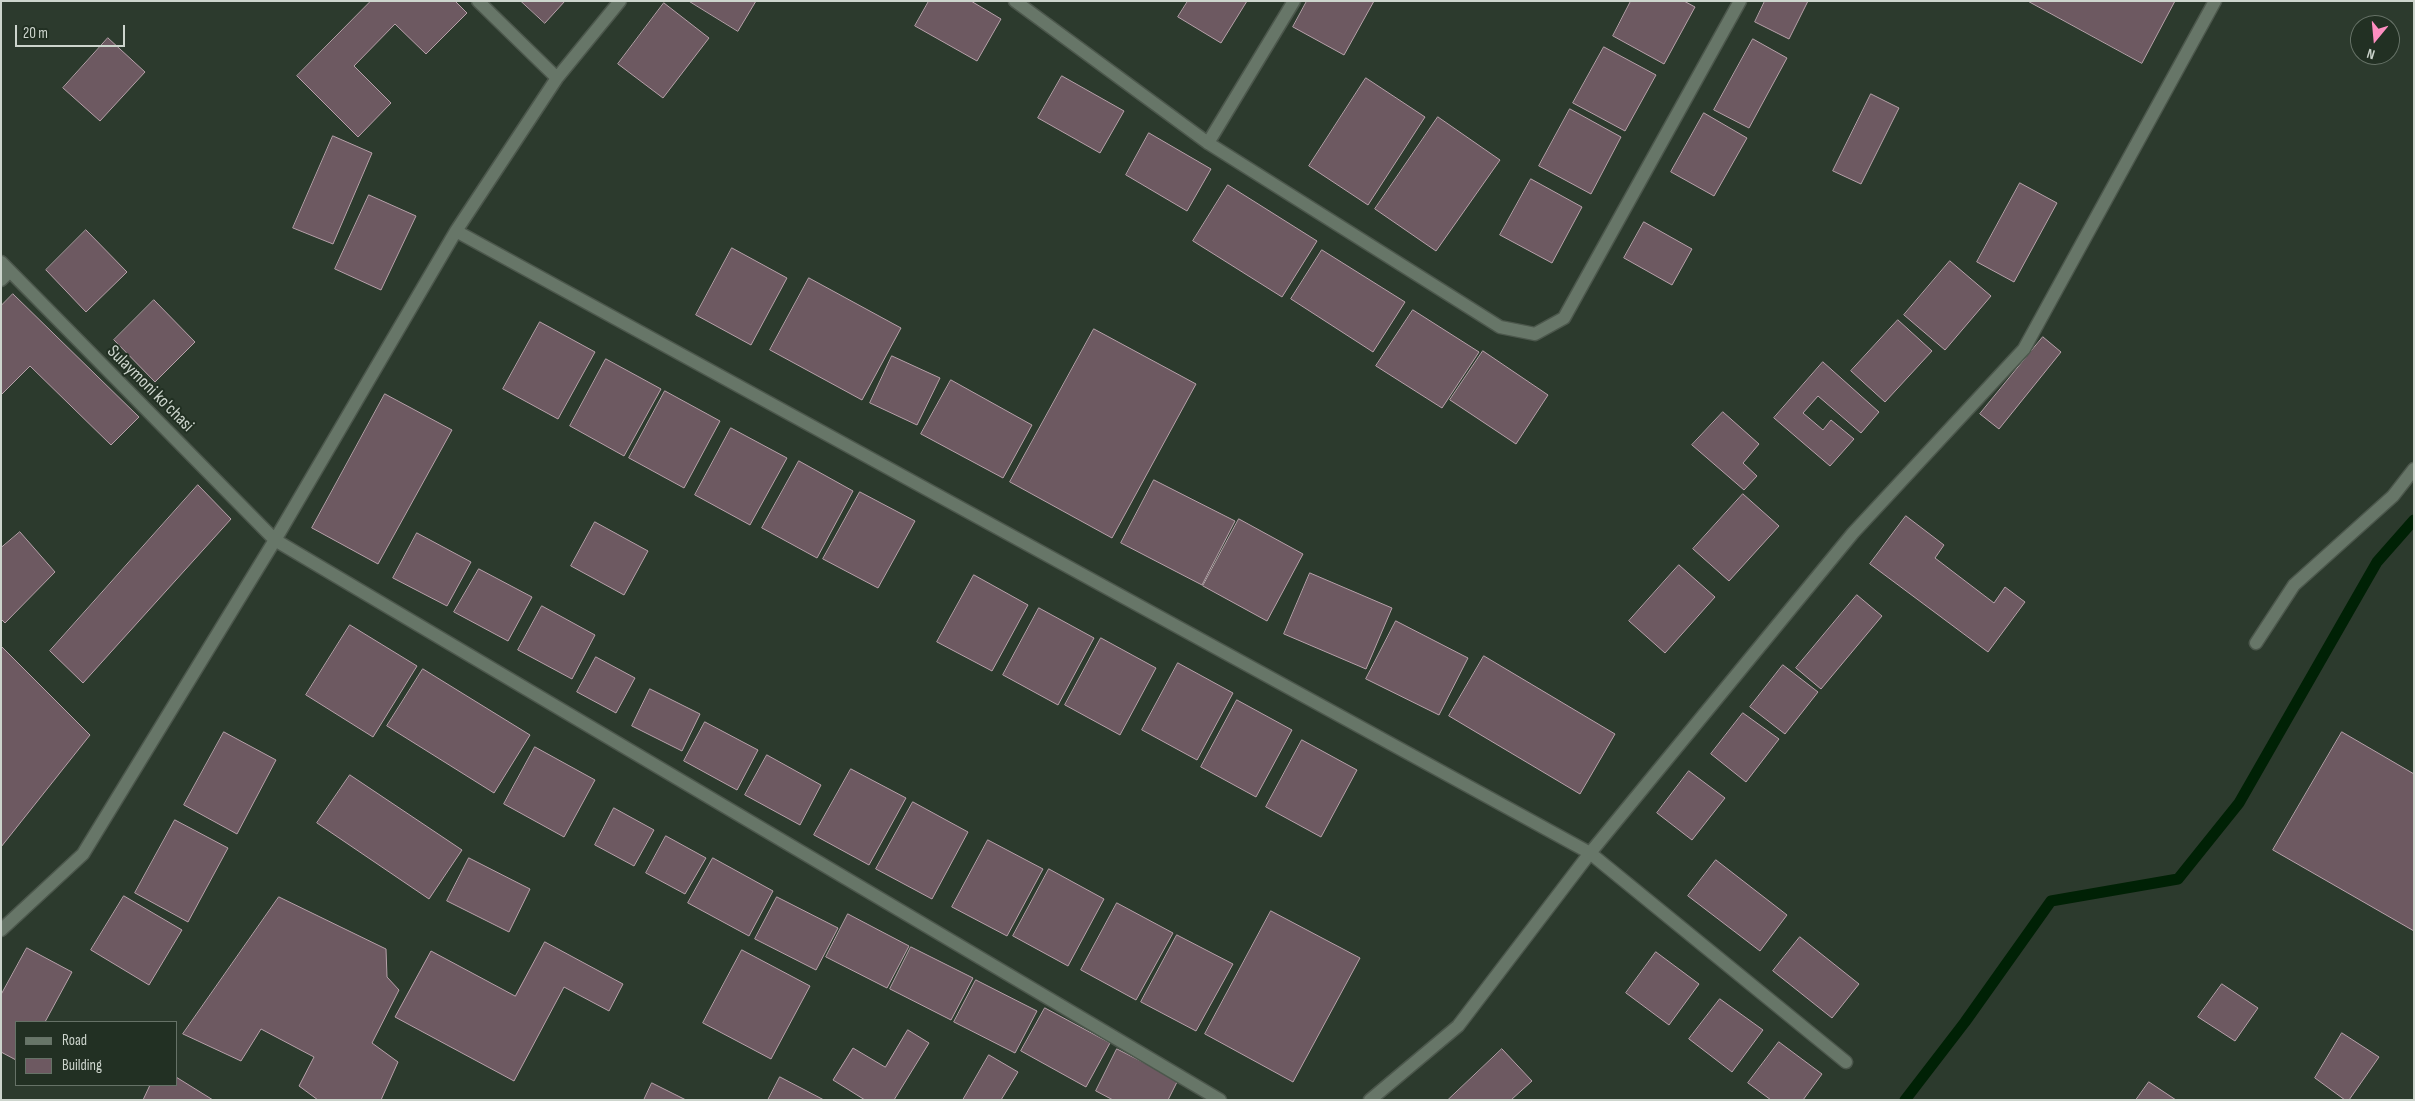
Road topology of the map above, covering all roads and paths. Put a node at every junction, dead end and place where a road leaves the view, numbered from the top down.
1 (478, 1) edge
2 (620, 1) edge
3 (1015, 1) edge
4 (1294, 1) edge
5 (1740, 1) edge
6 (2215, 1) edge
7 (557, 78) junction
8 (1208, 144) junction
9 (456, 231) junction
10 (4, 271) edge
11 (2414, 469) edge
12 (275, 540) junction
13 (2256, 643) dead end
14 (1590, 853) junction
15 (1, 930) edge
16 (1846, 1062) dead end
17 (1220, 1100) edge
18 (1370, 1100) edge

1 - 7 street
2 - 7 street
3 - 8 street
4 - 8 street
5 - 8 street
6 - 14 street
7 - 9 street
9 - 12 street
9 - 14 street
10 - 12 street, Sulaymoni ko'chasi
11 - 13 street
12 - 15 street
12 - 17 street, Sulaymoni ko'chasi
14 - 16 street
14 - 18 street

